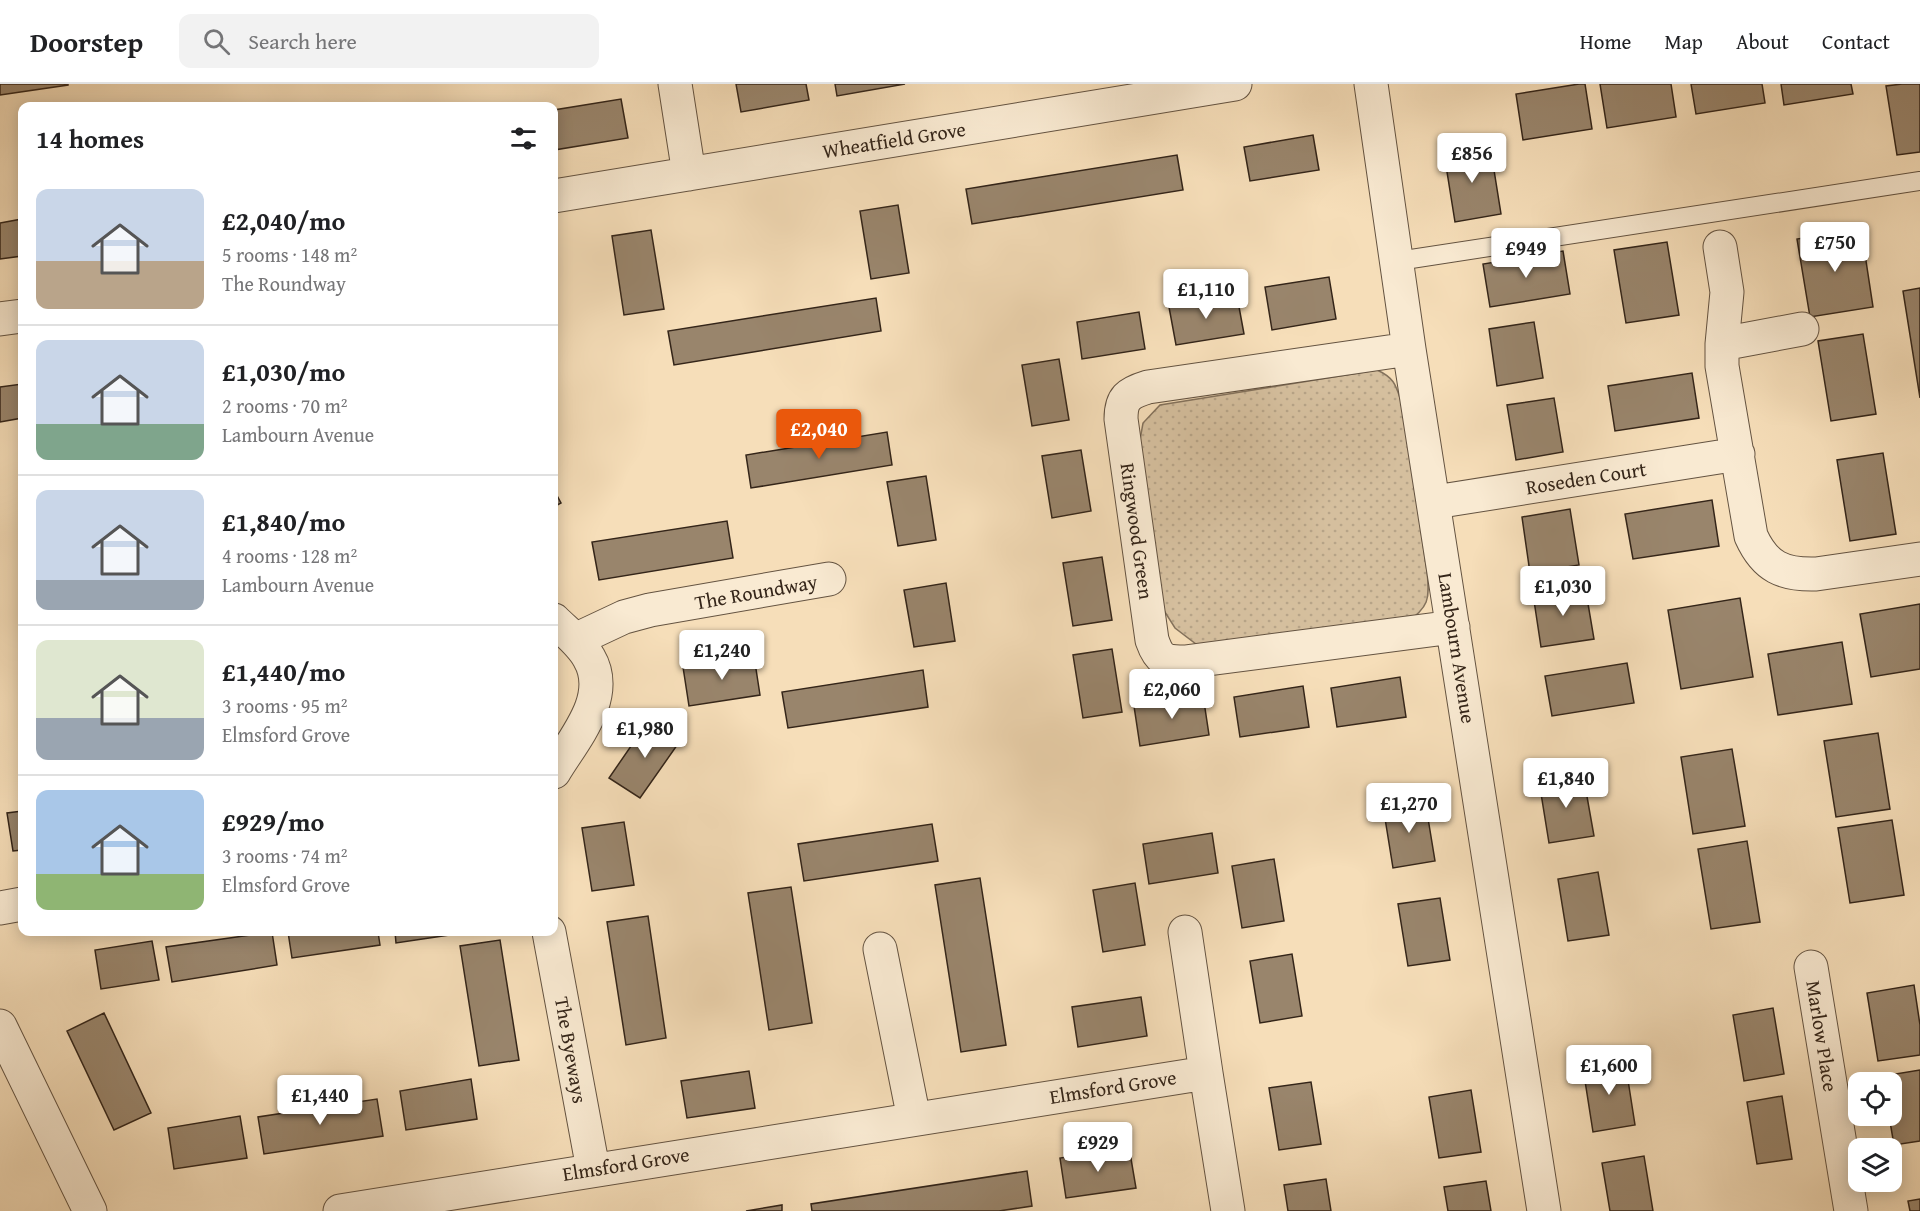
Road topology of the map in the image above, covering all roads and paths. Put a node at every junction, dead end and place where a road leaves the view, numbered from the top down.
1 (675, 84) edge
2 (1235, 84) edge
3 (1371, 84) edge
4 (1138, 92) edge
5 (689, 174) junction
6 (1920, 182) edge
7 (558, 195) edge
8 (1720, 247) dead end
9 (1398, 261) junction
10 (18, 317) edge
11 (0, 319) edge
12 (1802, 329) dead end
13 (1722, 344) junction
14 (1409, 349) junction
15 (1738, 454) junction
16 (1435, 501) junction
17 (1920, 559) edge
18 (830, 579) dead end
19 (1453, 627) junction
20 (564, 630) edge
21 (558, 765) edge
22 (18, 905) edge
23 (0, 908) edge
24 (1185, 932) dead end
25 (550, 936) edge
26 (880, 949) dead end
27 (1811, 967) dead end
28 (0, 1026) edge
29 (1206, 1073) junction
30 (914, 1119) junction
31 (593, 1169) junction
32 (90, 1211) edge
33 (339, 1211) edge
34 (1228, 1211) edge
35 (1544, 1211) edge
36 (1851, 1211) edge

1 - 5 street
2 - 4 street, Wheatfield Grove
3 - 9 street, Lambourn Avenue
4 - 5 street, Wheatfield Grove
5 - 7 street, Wheatfield Grove
6 - 9 lane
8 - 13 street
9 - 14 street, Lambourn Avenue
10 - 11 street
12 - 13 street
13 - 15 street
14 - 16 street, Lambourn Avenue
14 - 19 street, Ringwood Green
15 - 16 street, Roseden Court
15 - 17 street
16 - 19 street, Lambourn Avenue
18 - 20 street, The Roundway
19 - 35 street, Lambourn Avenue
20 - 21 street
22 - 23 street
24 - 29 street
25 - 31 street, The Byeways
26 - 30 street
27 - 36 street, Marlow Place
28 - 32 street
29 - 30 street, Elmsford Grove
29 - 34 street
30 - 31 street, Elmsford Grove
31 - 33 street, Elmsford Grove

